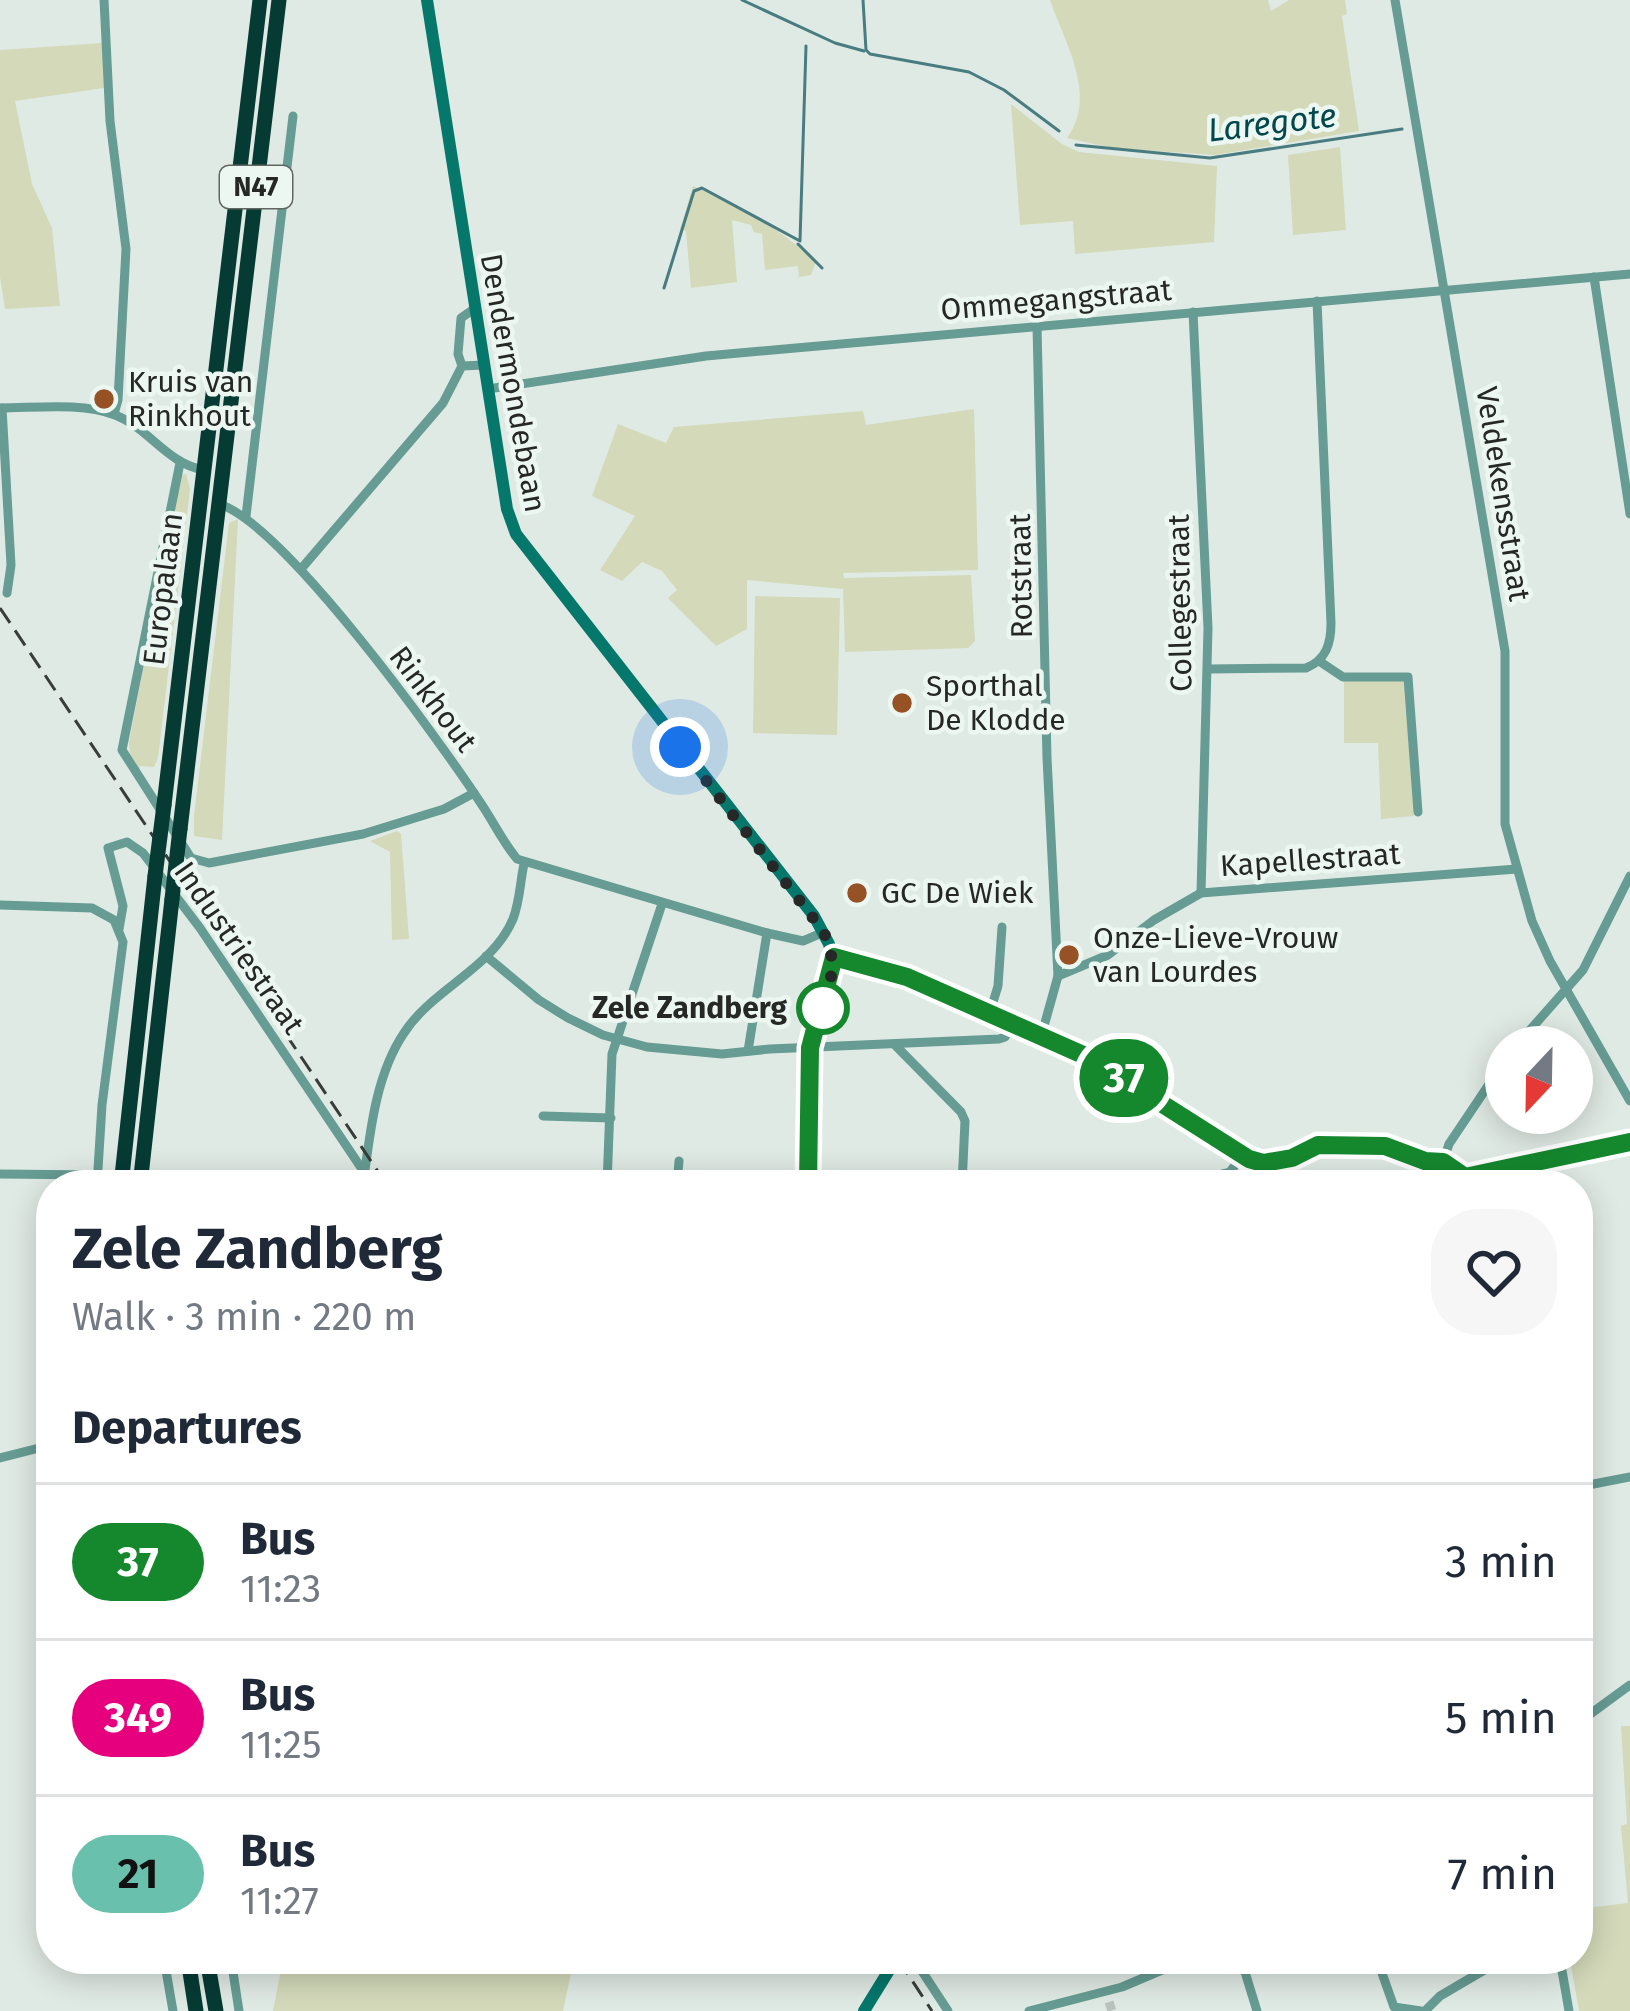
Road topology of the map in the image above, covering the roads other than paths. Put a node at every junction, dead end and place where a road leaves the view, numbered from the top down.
1 (104, 0) edge
2 (260, 0) edge
3 (279, 0) edge
4 (428, 0) edge
5 (1395, 0) edge
6 (292, 116) dead end
7 (1630, 274) edge
8 (1594, 277) junction
9 (1445, 289) junction
10 (1317, 301) junction
11 (474, 309) junction
12 (1193, 312) junction
13 (1037, 326) junction
14 (484, 365) junction
15 (462, 366) junction
16 (488, 389) junction
17 (1, 408) edge
18 (114, 414) junction
19 (180, 463) junction
20 (204, 470) junction
21 (219, 503) junction
22 (1630, 514) edge
23 (246, 516) junction
24 (301, 568) junction
25 (7, 592) dead end
26 (1319, 661) junction
27 (1208, 669) junction
28 (474, 793) junction
29 (1418, 812) dead end
30 (524, 864) junction
31 (1517, 869) junction
32 (1630, 876) edge
33 (1201, 893) junction
34 (662, 904) junction
35 (0, 905) edge
36 (1002, 927) dead end
37 (118, 928) junction
38 (824, 932) junction
39 (767, 933) junction
40 (486, 956) junction
41 (834, 957) junction
42 (1058, 976) junction
43 (1567, 988) junction
44 (990, 1012) junction
45 (1014, 1024) junction
46 (1534, 1026) edge
47 (1041, 1036) junction
48 (617, 1040) junction
49 (894, 1044) junction
50 (810, 1048) junction
51 (748, 1051) junction
52 (1485, 1091) edge
53 (1630, 1102) edge
54 (543, 1116) dead end
55 (611, 1118) junction
56 (1630, 1142) edge
57 (1242, 1156) junction
58 (679, 1161) dead end
59 (1443, 1162) junction
60 (1263, 1163) junction
61 (99, 1170) edge
62 (123, 1170) edge
63 (142, 1170) edge
64 (363, 1170) edge
65 (364, 1170) edge
66 (607, 1170) edge
67 (678, 1170) edge
68 (808, 1170) edge
69 (963, 1170) edge
70 (1232, 1170) edge
71 (1265, 1170) edge
72 (1452, 1170) edge
73 (1512, 1170) edge
74 (0, 1174) edge
75 (36, 1176) edge
76 (36, 1449) edge
77 (0, 1458) edge
78 (1630, 1477) edge
79 (1593, 1484) edge
80 (1630, 1685) edge
81 (1593, 1712) edge
82 (167, 1974) edge
83 (190, 1974) edge
84 (210, 1974) edge
85 (233, 1974) edge
86 (887, 1974) edge
87 (924, 1974) edge
88 (1149, 1974) edge
89 (1245, 1974) edge
90 (1383, 1974) edge
91 (1477, 1974) edge
92 (1563, 1974) edge
93 (1106, 1990) junction
94 (1109, 2002) dead end
95 (1061, 2007) edge
96 (173, 2011) edge
97 (196, 2011) edge
98 (216, 2011) edge
99 (239, 2011) edge
100 (864, 2011) edge
101 (948, 2011) edge
102 (1029, 2011) edge
103 (1257, 2011) edge
104 (1423, 2011) edge
105 (1569, 2011) edge

1 - 18 street
2 - 20 highway, Europalaan / N47
3 - 21 highway, Europalaan / N47
4 - 11 street, Dendermondebaan
5 - 9 street, Veldekensstraat
6 - 23 street
7 - 8 street, Ommegangstraat
8 - 9 street, Ommegangstraat
8 - 22 street
9 - 10 street, Ommegangstraat
9 - 31 street, Veldekensstraat
10 - 12 street, Ommegangstraat
10 - 26 street
11 - 14 street, Dendermondebaan
11 - 15 street
12 - 13 street, Ommegangstraat
12 - 27 street, Collegestraat
13 - 16 street, Ommegangstraat
13 - 42 street, Rotstraat
14 - 15 street
14 - 16 street, Dendermondebaan
15 - 24 street
16 - 38 street, Dendermondebaan
17 - 18 street
17 - 25 street
18 - 19 street
19 - 20 street
19 - 28 street
20 - 62 highway, Europalaan / N47, bridge
21 - 23 street, Rinkhout
21 - 63 highway, Europalaan / N47, bridge
23 - 24 street, Rinkhout
24 - 28 street, Rinkhout
26 - 27 street
26 - 29 street
27 - 33 street, Collegestraat
28 - 30 street, Rinkhout
30 - 34 street
30 - 40 street
31 - 33 street, Kapellestraat
31 - 43 street, Veldekensstraat
32 - 43 street
33 - 42 street, Kapellestraat
34 - 39 street
34 - 48 street
35 - 37 street
36 - 44 street
37 - 61 street
37 - 64 street, Industriestraat
38 - 39 street
38 - 41 street, Dendermondebaan
39 - 51 street
40 - 48 street
40 - 65 street
41 - 44 street
41 - 50 street
42 - 47 street, Rotstraat
43 - 46 street
43 - 53 street, Veldekensstraat
44 - 45 street
45 - 47 street
45 - 49 street
47 - 57 street
48 - 51 street
48 - 55 street
49 - 50 street
49 - 69 street
50 - 51 street
50 - 68 street
52 - 59 street
54 - 55 street
55 - 66 street
56 - 73 street
57 - 60 street
57 - 70 street
58 - 67 street
59 - 60 street
59 - 72 street
60 - 71 street
74 - 75 street
76 - 77 street
78 - 79 street
80 - 81 street
82 - 96 street
83 - 97 highway
84 - 98 highway
85 - 99 street
86 - 100 street
87 - 101 street
88 - 93 street
89 - 103 street
90 - 104 street
91 - 104 street
92 - 105 street
93 - 94 street
93 - 95 street
95 - 102 street

